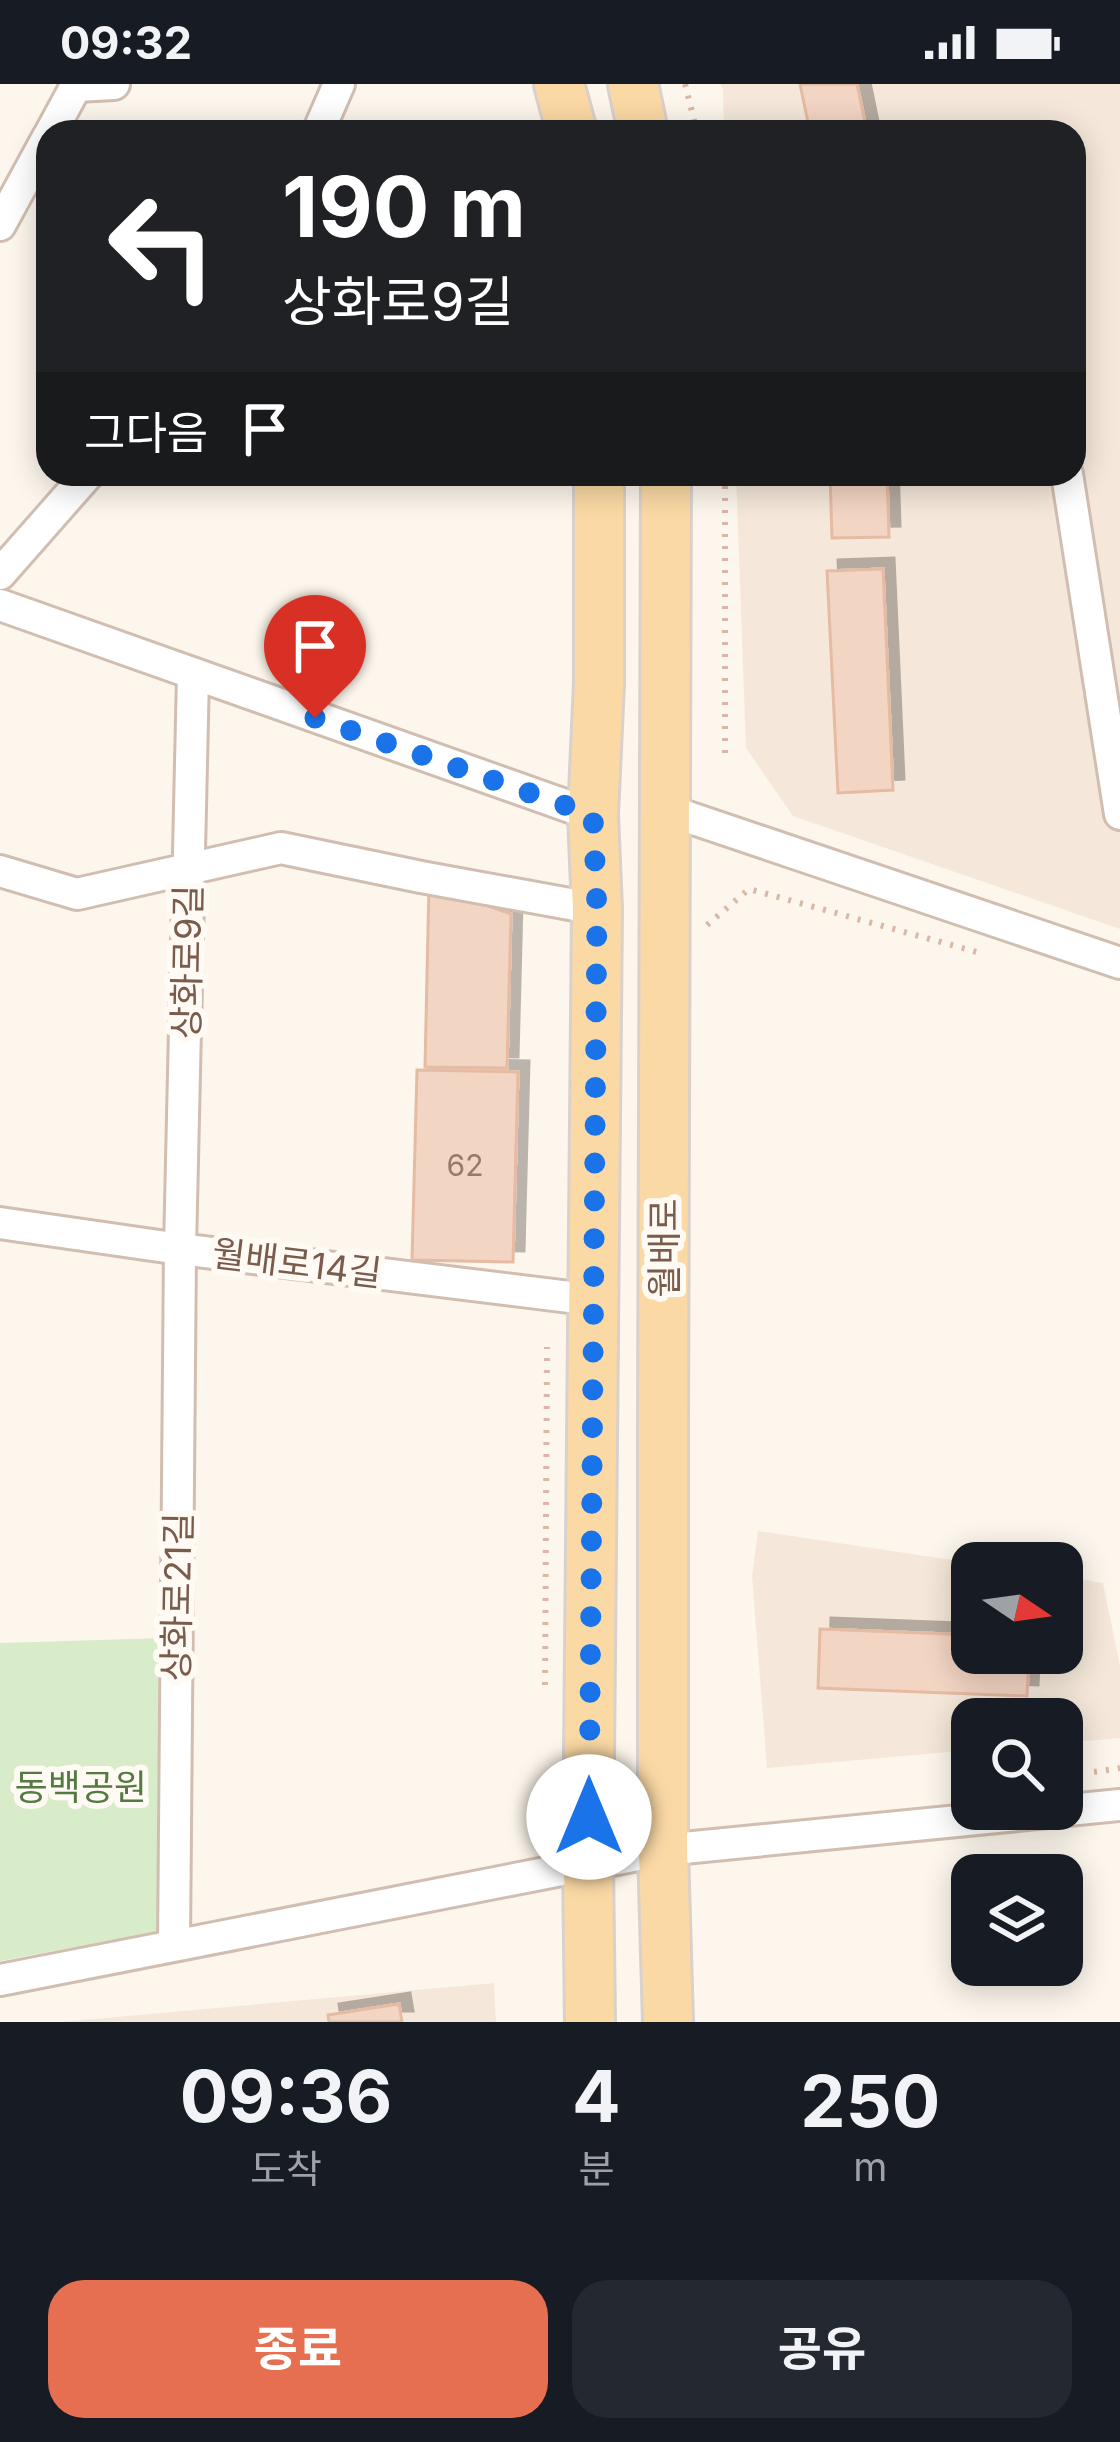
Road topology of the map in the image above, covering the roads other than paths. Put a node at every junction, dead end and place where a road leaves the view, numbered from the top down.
1 (114, 84) edge
2 (339, 84) edge
3 (559, 84) edge
4 (633, 84) edge
5 (75, 85) edge
6 (57, 120) edge
7 (324, 120) edge
8 (569, 120) edge
9 (640, 120) edge
10 (36, 159) edge
11 (0, 225) edge
12 (77, 486) edge
13 (599, 486) edge
14 (666, 486) edge
15 (1069, 486) edge
16 (0, 574) edge
17 (0, 605) edge
18 (193, 675) junction
19 (664, 808) junction
20 (1120, 814) edge
21 (593, 815) junction
22 (189, 869) junction
23 (0, 871) edge
24 (597, 909) junction
25 (1120, 963) edge
26 (0, 1223) edge
27 (180, 1249) junction
28 (593, 1300) junction
29 (1120, 1805) edge
30 (663, 1850) junction
31 (588, 1864) junction
32 (174, 1946) junction
33 (0, 1980) edge
34 (590, 2022) edge
35 (668, 2022) edge

1 - 5 street
2 - 7 street
3 - 8 main road
4 - 9 main road
5 - 6 street
10 - 11 street
12 - 16 street
13 - 21 main road, 월배로
14 - 19 main road, 월배로
15 - 20 street
17 - 18 street
18 - 21 street
18 - 22 street, 상화로9길
19 - 25 street
19 - 30 main road, 월배로
21 - 24 main road, 월배로
22 - 23 street
22 - 24 street
22 - 27 street, 상화로9길
24 - 28 main road, 월배로
26 - 27 street, 월배로14길
27 - 28 street, 월배로14길
27 - 32 street, 상화로21길
28 - 31 main road, 월배로
29 - 30 street
30 - 31 street
30 - 35 main road, 월배로
31 - 32 street
31 - 34 main road, 월배로
32 - 33 street

